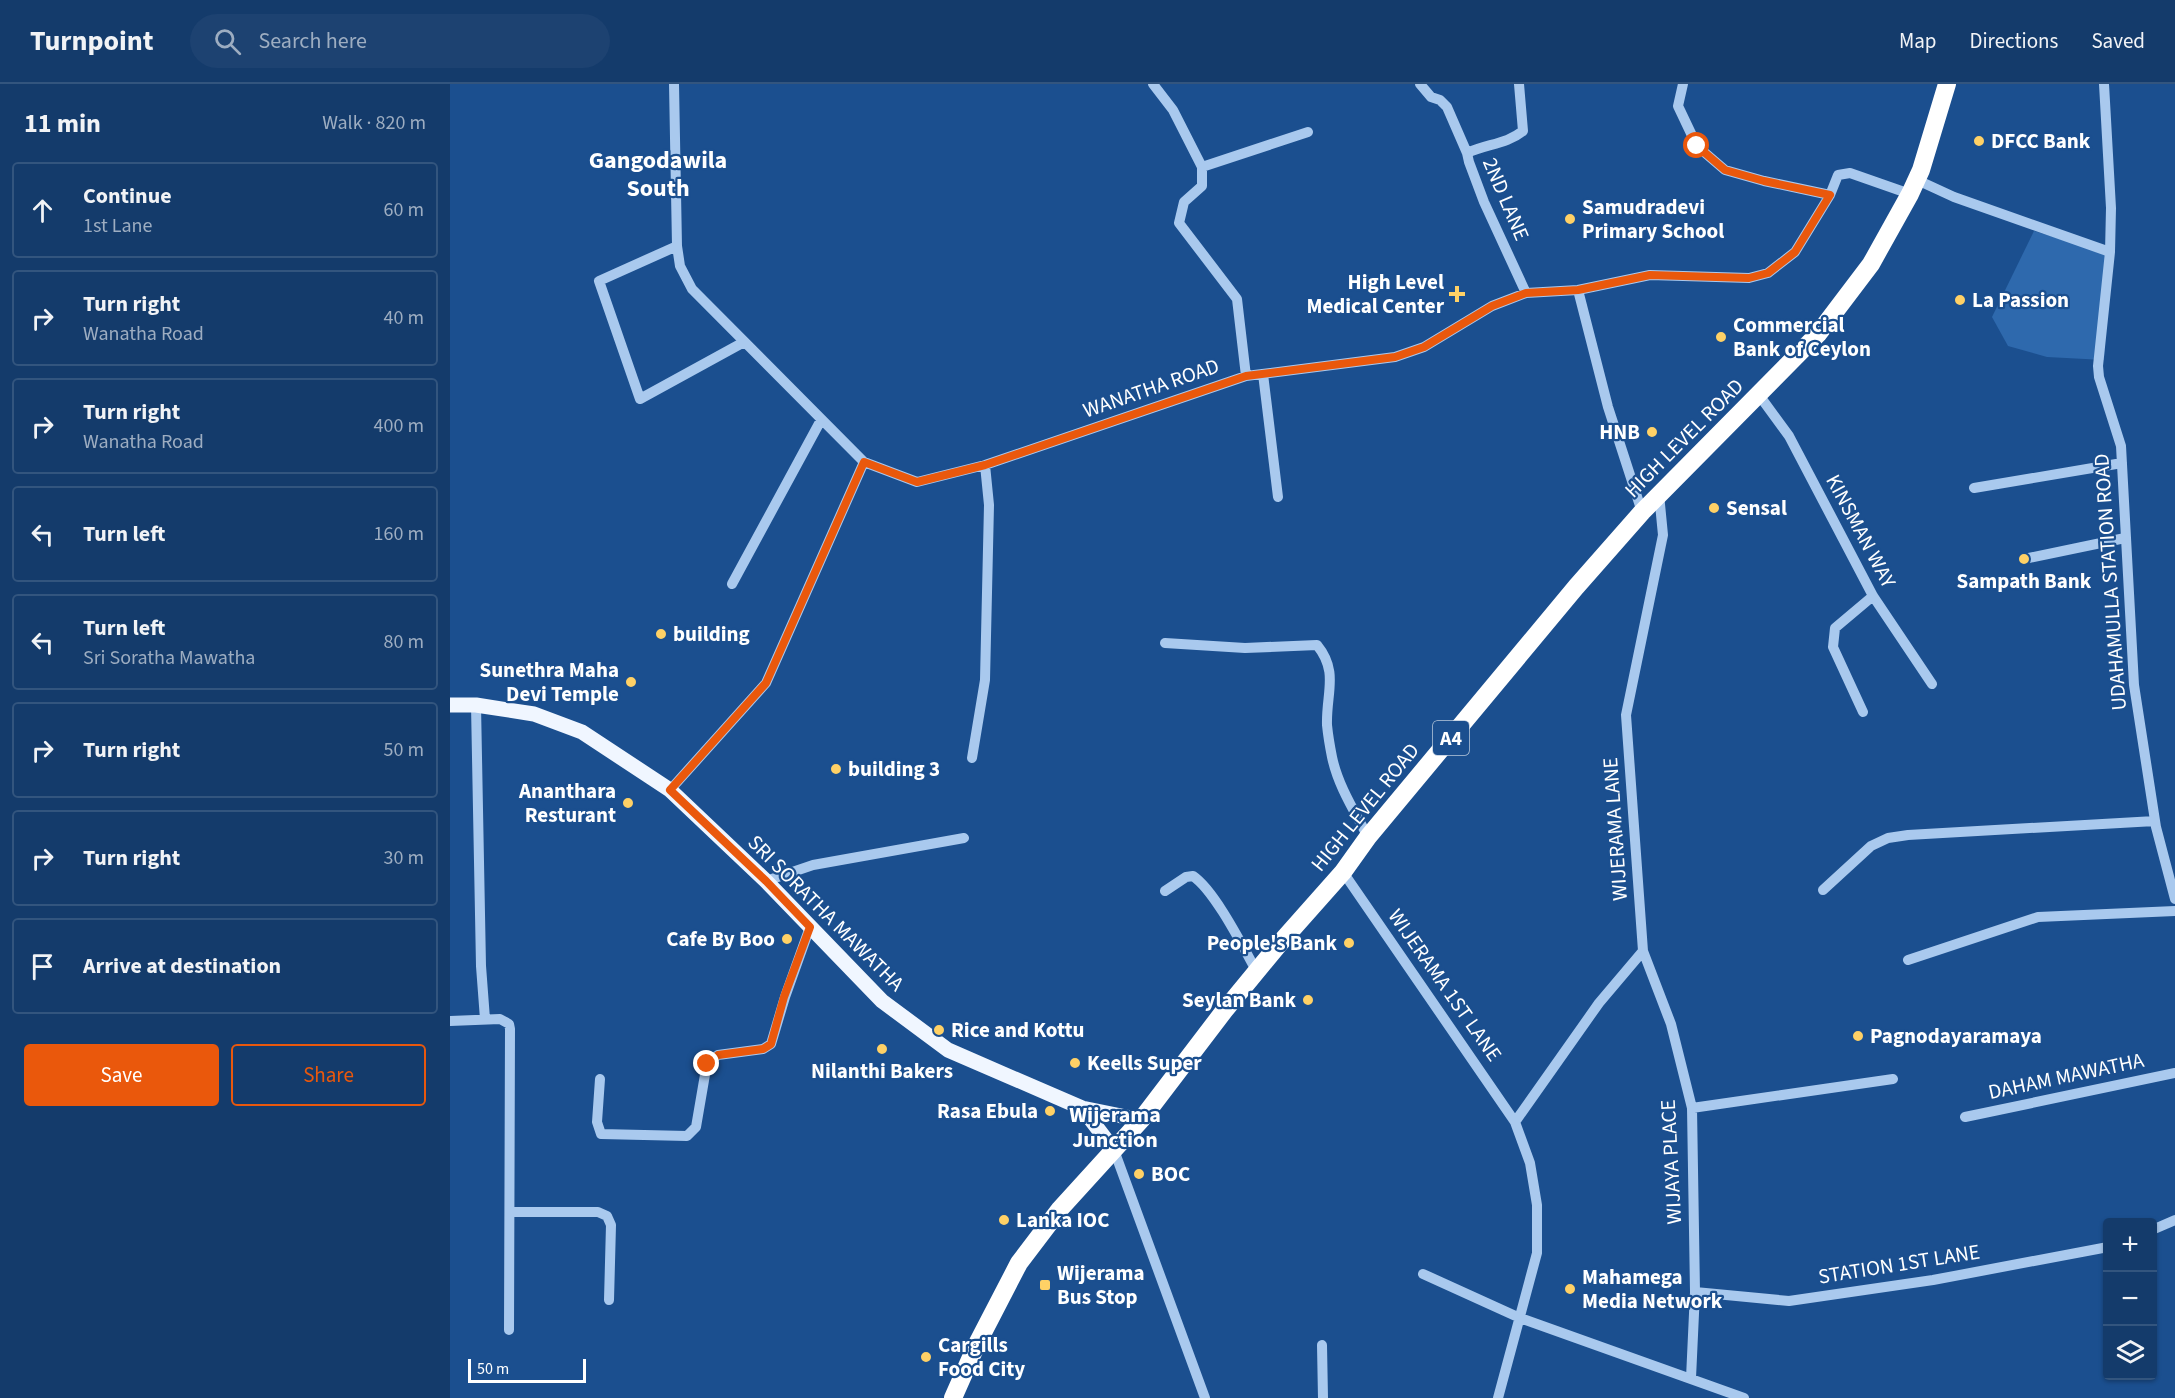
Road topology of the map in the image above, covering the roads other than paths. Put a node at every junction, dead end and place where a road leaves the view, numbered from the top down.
1 (674, 84) edge
2 (1153, 84) edge
3 (1420, 84) edge
4 (1519, 84) edge
5 (1683, 84) edge
6 (1947, 84) edge
7 (2104, 84) edge
8 (1308, 132) dead end
9 (1467, 153) junction
10 (1202, 167) junction
11 (1913, 186) junction
12 (1830, 195) junction
13 (677, 246) junction
14 (2110, 252) junction
15 (1578, 290) junction
16 (1526, 293) junction
17 (744, 342) junction
18 (1263, 374) junction
19 (1246, 376) junction
20 (1759, 394) junction
21 (821, 420) junction
22 (864, 462) junction
23 (2122, 463) junction
24 (985, 465) junction
25 (1974, 488) dead end
26 (1658, 494) junction
27 (1278, 497) dead end
28 (1642, 512) junction
29 (2125, 538) junction
30 (2024, 559) dead end
31 (732, 584) dead end
32 (1873, 596) junction
33 (1165, 643) dead end
34 (1932, 684) dead end
35 (450, 705) edge
36 (477, 705) junction
37 (1863, 712) dead end
38 (972, 758) dead end
39 (670, 790) junction
40 (2155, 820) junction
41 (1368, 837) junction
42 (964, 838) dead end
43 (1343, 872) junction
44 (766, 881) junction
45 (1823, 890) dead end
46 (1165, 891) dead end
47 (2175, 898) edge
48 (2175, 910) edge
49 (810, 927) junction
50 (1643, 951) junction
51 (1908, 960) dead end
52 (1257, 972) junction
53 (485, 1019) junction
54 (450, 1021) edge
55 (2175, 1073) edge
56 (600, 1079) dead end
57 (1893, 1079) dead end
58 (1082, 1107) junction
59 (1692, 1108) junction
60 (1965, 1117) dead end
61 (1141, 1120) junction
62 (1515, 1122) junction
63 (1114, 1150) junction
64 (510, 1212) junction
65 (2175, 1220) edge
66 (2157, 1228) edge
67 (2103, 1248) edge
68 (1423, 1274) dead end
69 (1695, 1292) junction
70 (609, 1300) dead end
71 (1520, 1318) junction
72 (509, 1330) dead end
73 (1322, 1345) dead end
74 (1691, 1378) junction
75 (953, 1398) edge
76 (1205, 1398) edge
77 (1323, 1398) edge
78 (1498, 1398) edge
79 (1744, 1398) edge

1 - 13 street, WANATHA ROAD
2 - 10 street
3 - 9 street
4 - 9 street, 2ND LANE
5 - 12 street
6 - 11 highway, HIGH LEVEL ROAD / A4
7 - 14 street, UDAHAMULLA STATION ROAD
8 - 10 street
9 - 16 street, 2ND LANE
10 - 19 street
11 - 12 street, WANATHA ROAD
11 - 14 street
11 - 20 highway, HIGH LEVEL ROAD / A4
12 - 15 street, WANATHA ROAD
13 - 17 street, WANATHA ROAD
13 - 17 street
14 - 23 street, UDAHAMULLA STATION ROAD
15 - 16 street, WANATHA ROAD
15 - 28 street
16 - 18 street, WANATHA ROAD
17 - 21 street, WANATHA ROAD
18 - 19 street, WANATHA ROAD
18 - 27 street
19 - 24 street, WANATHA ROAD
20 - 26 highway, HIGH LEVEL ROAD / A4
20 - 32 street, KINSMAN WAY
21 - 22 street, WANATHA ROAD
21 - 31 street
22 - 24 street, WANATHA ROAD
22 - 39 street
23 - 25 street
23 - 29 street, UDAHAMULLA STATION ROAD
24 - 38 street
26 - 28 highway, HIGH LEVEL ROAD / A4
26 - 50 street, WIJERAMA LANE
28 - 41 highway, HIGH LEVEL ROAD / A4
29 - 30 street
29 - 40 street, UDAHAMULLA STATION ROAD
32 - 34 street, KINSMAN WAY
32 - 37 street
33 - 41 street
35 - 36 main road, SRI SORATHA MAWATHA
36 - 39 main road, SRI SORATHA MAWATHA
36 - 53 street
39 - 44 main road, SRI SORATHA MAWATHA
40 - 45 street
40 - 47 street, UDAHAMULLA STATION ROAD
41 - 43 highway, HIGH LEVEL ROAD / A4
42 - 44 street
43 - 52 highway, HIGH LEVEL ROAD / A4
43 - 62 street, WIJERAMA 1ST LANE
44 - 49 main road, SRI SORATHA MAWATHA
46 - 52 street
48 - 51 street
49 - 56 street
49 - 58 main road, SRI SORATHA MAWATHA
50 - 59 street, WIJAYA PLACE
50 - 62 street
52 - 61 highway, HIGH LEVEL ROAD / A4
53 - 54 street
53 - 64 street
55 - 60 street, DAHAM MAWATHA
57 - 59 street
58 - 61 main road, SRI SORATHA MAWATHA
58 - 63 main road
59 - 69 street, WIJAYA PLACE
61 - 63 highway, HIGH LEVEL ROAD / A4
62 - 71 street, WIJERAMA 1ST LANE
63 - 75 highway, HIGH LEVEL ROAD / A4
63 - 76 street
64 - 70 street
64 - 72 street
65 - 66 street
67 - 69 street, STATION 1ST LANE
68 - 71 street
69 - 74 street, WIJAYA PLACE
71 - 74 street
71 - 78 street, WIJERAMA 1ST LANE
73 - 77 street
74 - 79 street

